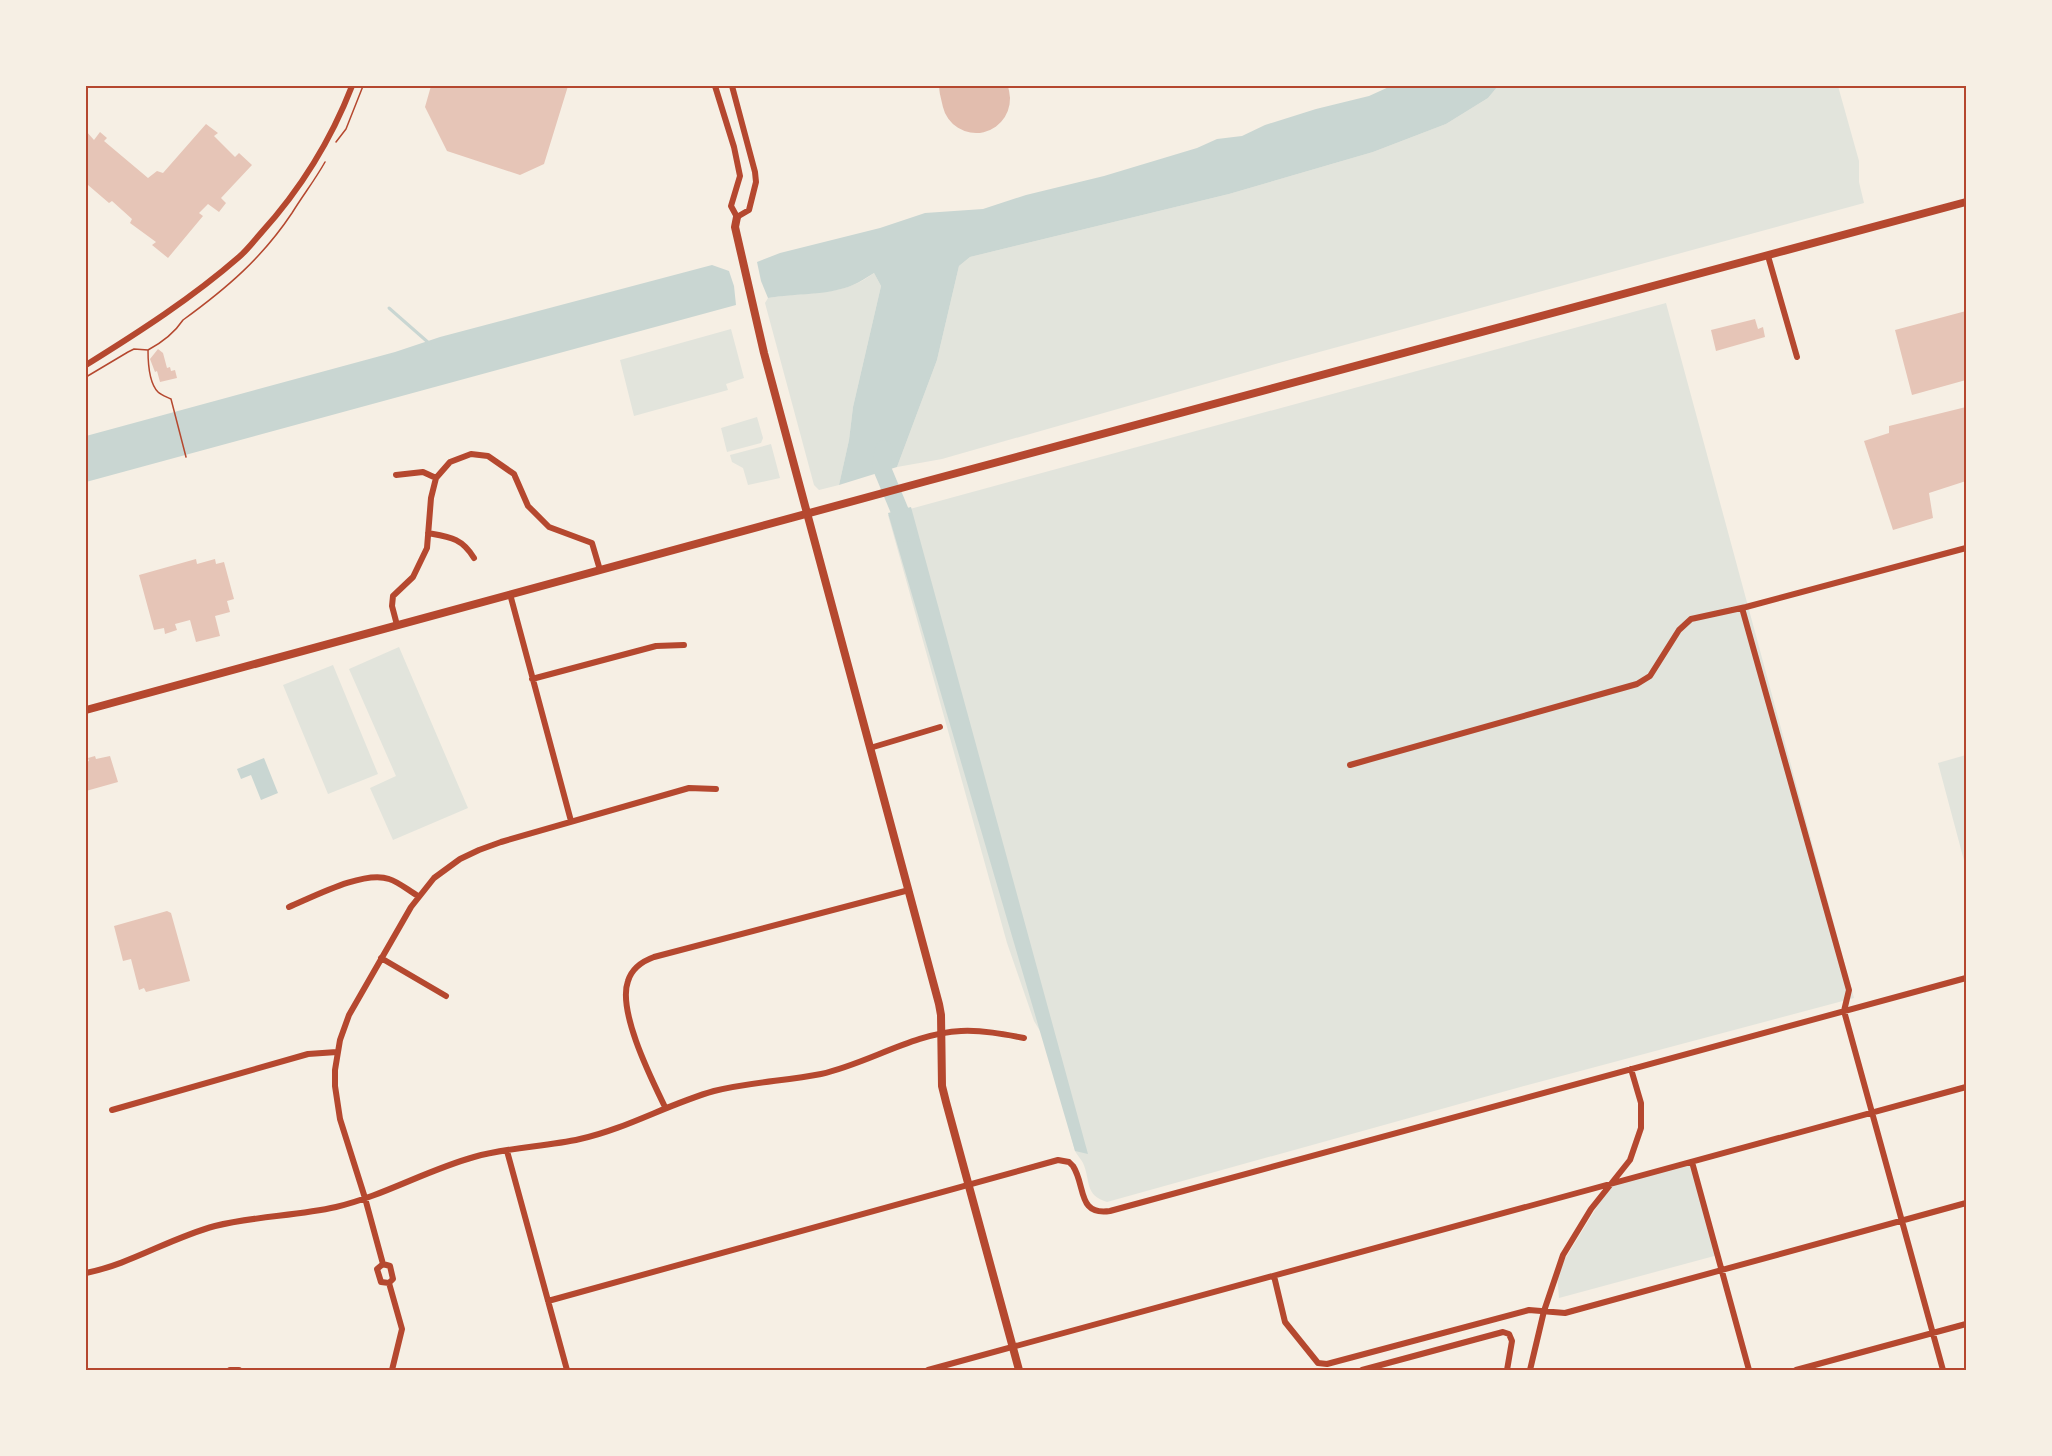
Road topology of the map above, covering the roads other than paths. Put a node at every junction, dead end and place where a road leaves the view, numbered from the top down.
1 (352, 86) edge
2 (715, 86) edge
3 (732, 86) edge
4 (1966, 202) edge
5 (1950, 207) junction
6 (1966, 210) edge
7 (737, 217) junction
8 (1768, 256) junction
9 (1797, 357) dead end
10 (86, 364) edge
11 (396, 475) dead end
12 (436, 478) junction
13 (807, 514) junction
14 (428, 533) junction
15 (1966, 548) edge
16 (474, 558) dead end
17 (600, 570) junction
18 (510, 594) junction
19 (1742, 608) junction
20 (397, 625) junction
21 (684, 645) dead end
22 (532, 679) junction
23 (86, 710) edge
24 (940, 727) dead end
25 (870, 748) junction
26 (1350, 765) dead end
27 (717, 789) dead end
28 (571, 821) junction
29 (909, 890) junction
30 (418, 896) junction
31 (289, 907) dead end
32 (381, 958) junction
33 (1966, 978) edge
34 (446, 996) dead end
35 (1845, 1011) junction
36 (942, 1034) junction
37 (1024, 1038) dead end
38 (337, 1052) junction
39 (1631, 1069) junction
40 (1966, 1087) edge
41 (665, 1107) junction
42 (112, 1110) dead end
43 (1872, 1112) junction
44 (507, 1151) junction
45 (1692, 1162) junction
46 (1611, 1184) junction
47 (969, 1185) junction
48 (365, 1198) junction
49 (1966, 1203) edge
50 (1902, 1221) junction
51 (1722, 1270) junction
52 (86, 1273) edge
53 (1274, 1276) junction
54 (548, 1301) junction
55 (1544, 1311) junction
56 (1966, 1324) edge
57 (1933, 1333) junction
58 (1012, 1346) junction
59 (230, 1371) edge
60 (239, 1371) edge
61 (392, 1371) edge
62 (567, 1371) edge
63 (928, 1371) edge
64 (1019, 1371) edge
65 (1362, 1371) edge
66 (1507, 1371) edge
67 (1530, 1371) edge
68 (1749, 1371) edge
69 (1796, 1371) edge
70 (1943, 1371) edge

1 - 10 street
2 - 7 street
3 - 7 street
4 - 5 main road
5 - 6 main road
5 - 8 main road
7 - 13 street
8 - 9 street
8 - 13 main road
11 - 12 street
12 - 14 street
12 - 17 street
13 - 17 main road
13 - 25 street
14 - 16 street
14 - 20 street
15 - 19 street
17 - 18 main road
18 - 20 main road
18 - 22 street
19 - 26 street
19 - 35 street
20 - 23 main road
21 - 22 street
22 - 28 street
24 - 25 street
25 - 29 street
27 - 28 street
28 - 30 street
29 - 36 street
29 - 41 street
30 - 31 street
30 - 32 street
32 - 34 street
32 - 38 street
33 - 35 street
35 - 39 street
35 - 43 street
36 - 37 street
36 - 41 street
36 - 47 street
38 - 42 street
38 - 48 street
39 - 46 street
39 - 47 street
40 - 43 street
41 - 44 street
43 - 45 street
43 - 50 street
44 - 48 street
44 - 54 street
45 - 46 street
45 - 51 street
46 - 53 street
46 - 55 street
47 - 54 street
47 - 58 street
48 - 52 street
48 - 61 street
49 - 50 street
50 - 51 street
50 - 57 street
51 - 55 street
51 - 68 street
53 - 55 street
53 - 58 street
54 - 62 street
55 - 67 street
56 - 57 street
57 - 69 street
57 - 70 street
58 - 63 street
58 - 64 street
59 - 60 street
65 - 66 street

